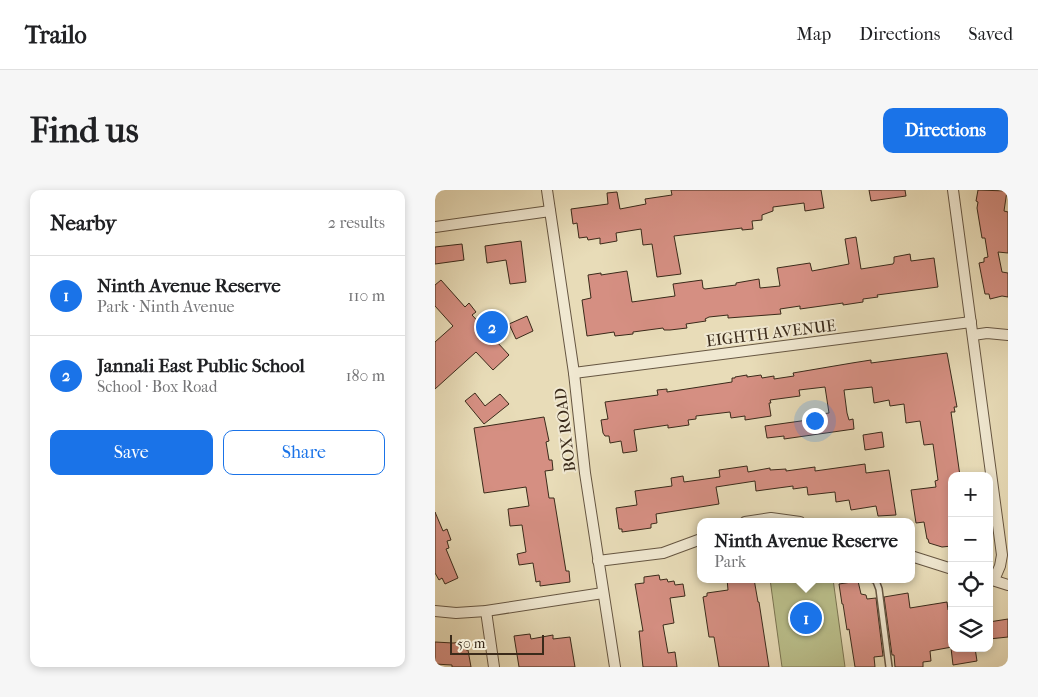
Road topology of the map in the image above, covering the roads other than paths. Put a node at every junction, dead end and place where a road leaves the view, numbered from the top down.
1 (547, 190) edge
2 (953, 190) edge
3 (550, 211) junction
4 (435, 226) edge
5 (971, 322) junction
6 (973, 335) junction
7 (1008, 335) edge
8 (574, 373) junction
9 (697, 540) edge
10 (915, 557) edge
11 (598, 561) junction
12 (948, 568) edge
13 (993, 578) edge
14 (993, 580) edge
15 (877, 583) edge
16 (1008, 585) edge
17 (603, 593) junction
18 (435, 611) edge
19 (486, 611) junction
20 (494, 667) edge
21 (615, 667) edge
22 (889, 667) edge

1 - 3 street, BOX ROAD
2 - 5 street
3 - 4 street
3 - 8 street, BOX ROAD
5 - 6 street
5 - 8 street, EIGHTH AVENUE
6 - 7 street
6 - 13 street
8 - 11 street, BOX ROAD
9 - 11 street
10 - 12 street
11 - 17 street, BOX ROAD
14 - 16 street
15 - 22 lane
17 - 19 street
17 - 21 street, BOX ROAD
18 - 19 street
19 - 20 street

